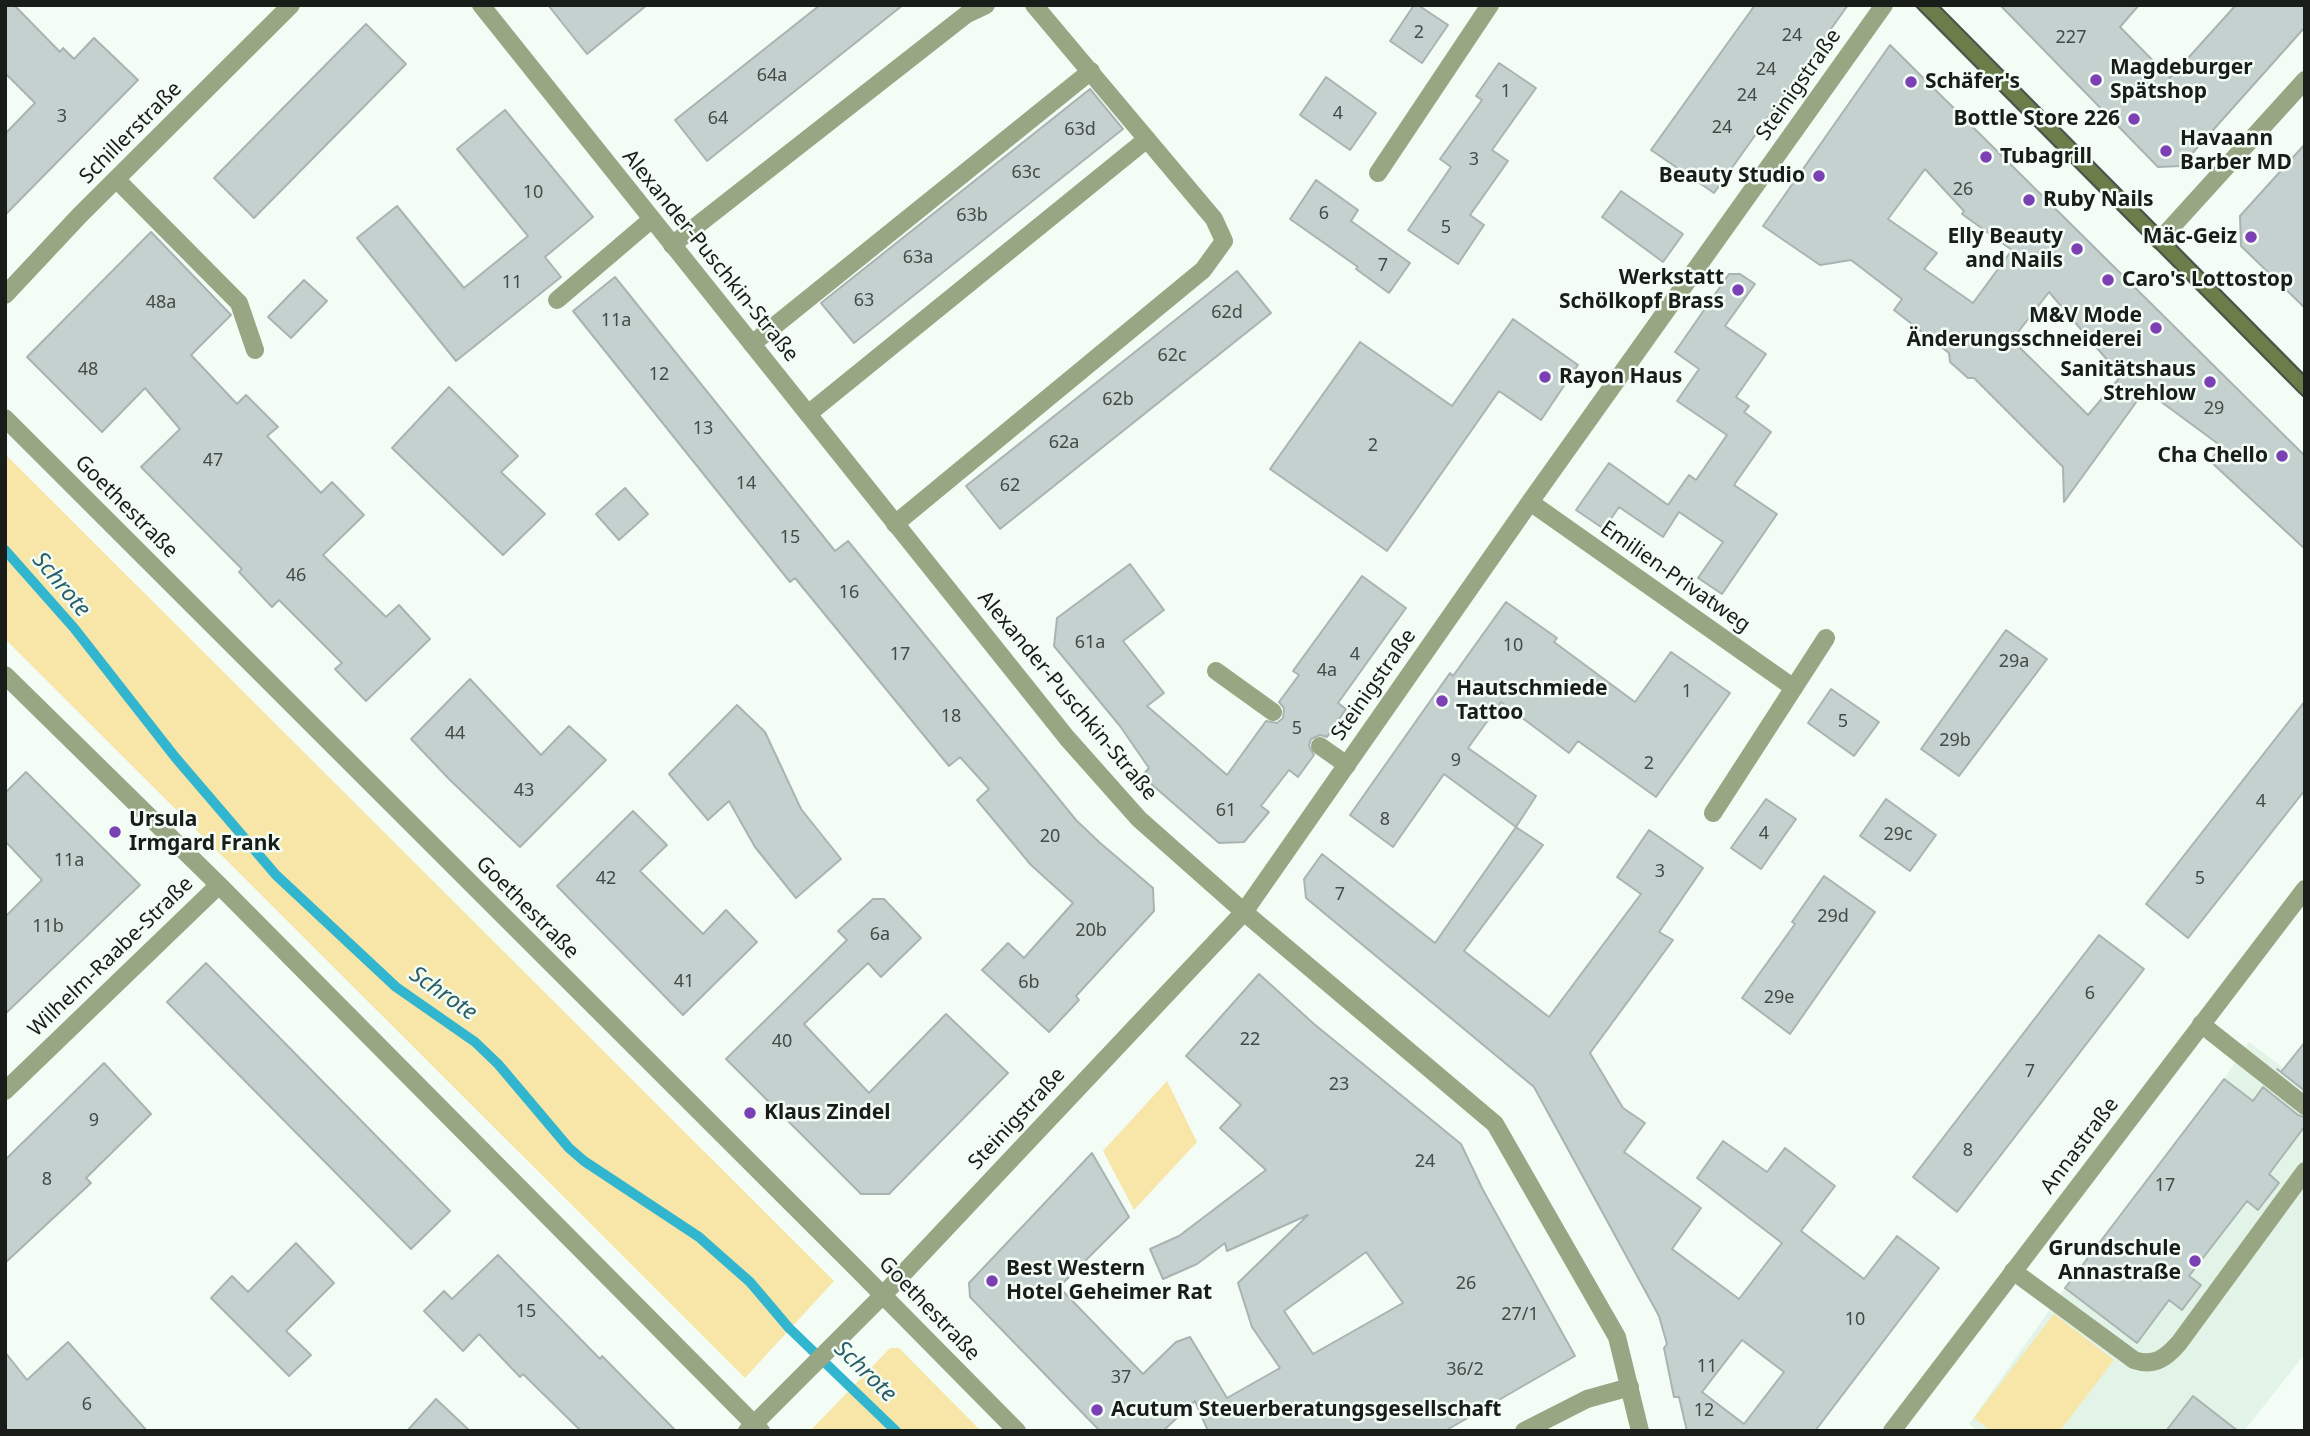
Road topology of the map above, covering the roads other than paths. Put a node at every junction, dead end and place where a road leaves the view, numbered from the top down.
1 (291, 5) edge
2 (481, 5) edge
3 (986, 5) edge
4 (1034, 5) edge
5 (1490, 5) edge
6 (1884, 5) edge
7 (1926, 5) edge
8 (1091, 71) junction
9 (2305, 80) edge
10 (1147, 139) junction
11 (1378, 173) dead end
12 (116, 179) junction
13 (652, 219) junction
14 (2159, 241) junction
15 (672, 244) junction
16 (5, 295) edge
17 (557, 300) dead end
18 (752, 344) junction
19 (255, 349) dead end
20 (2305, 387) edge
21 (808, 414) junction
22 (5, 418) edge
23 (1530, 502) junction
24 (895, 524) junction
25 (1826, 638) dead end
26 (1216, 671) dead end
27 (5, 675) edge
28 (1794, 688) junction
29 (1272, 712) dead end
30 (1320, 746) dead end
31 (1347, 765) junction
32 (1713, 813) dead end
33 (219, 885) junction
34 (2305, 889) edge
35 (1244, 912) junction
36 (2201, 1024) junction
37 (5, 1091) edge
38 (2305, 1106) edge
39 (2305, 1171) edge
40 (2013, 1271) junction
41 (883, 1295) junction
42 (1630, 1387) junction
43 (754, 1428) edge
44 (1017, 1431) edge
45 (1524, 1431) edge
46 (1640, 1431) edge
47 (1892, 1431) edge

1 - 12 street, Schillerstraße
2 - 13 street, Alexander-Puschkin-Straße
3 - 15 street
4 - 8 street
5 - 11 street
6 - 23 street, Steinigstraße
7 - 14 street
8 - 10 street
8 - 18 street
9 - 14 street
10 - 21 street
10 - 24 street
12 - 16 street, Schillerstraße
12 - 19 street
13 - 15 street, Alexander-Puschkin-Straße
13 - 17 street
14 - 20 street
15 - 18 street, Alexander-Puschkin-Straße
18 - 21 street, Alexander-Puschkin-Straße
21 - 24 street, Alexander-Puschkin-Straße
22 - 41 street, Goethestraße
23 - 28 street, Emilien-Privatweg
23 - 31 street, Steinigstraße
24 - 35 street, Alexander-Puschkin-Straße
25 - 28 street
26 - 29 street
27 - 33 street
28 - 32 street
30 - 31 street
31 - 35 street, Steinigstraße
33 - 37 street, Wilhelm-Raabe-Straße
33 - 43 street
34 - 36 street, Annastraße
35 - 41 street, Steinigstraße
35 - 42 street, Alexander-Puschkin-Straße
36 - 38 street
36 - 40 street, Annastraße
39 - 40 street
40 - 47 street, Annastraße
41 - 43 street, Steinigstraße
41 - 44 street, Goethestraße
42 - 45 street
42 - 46 street, Alexander-Puschkin-Straße

